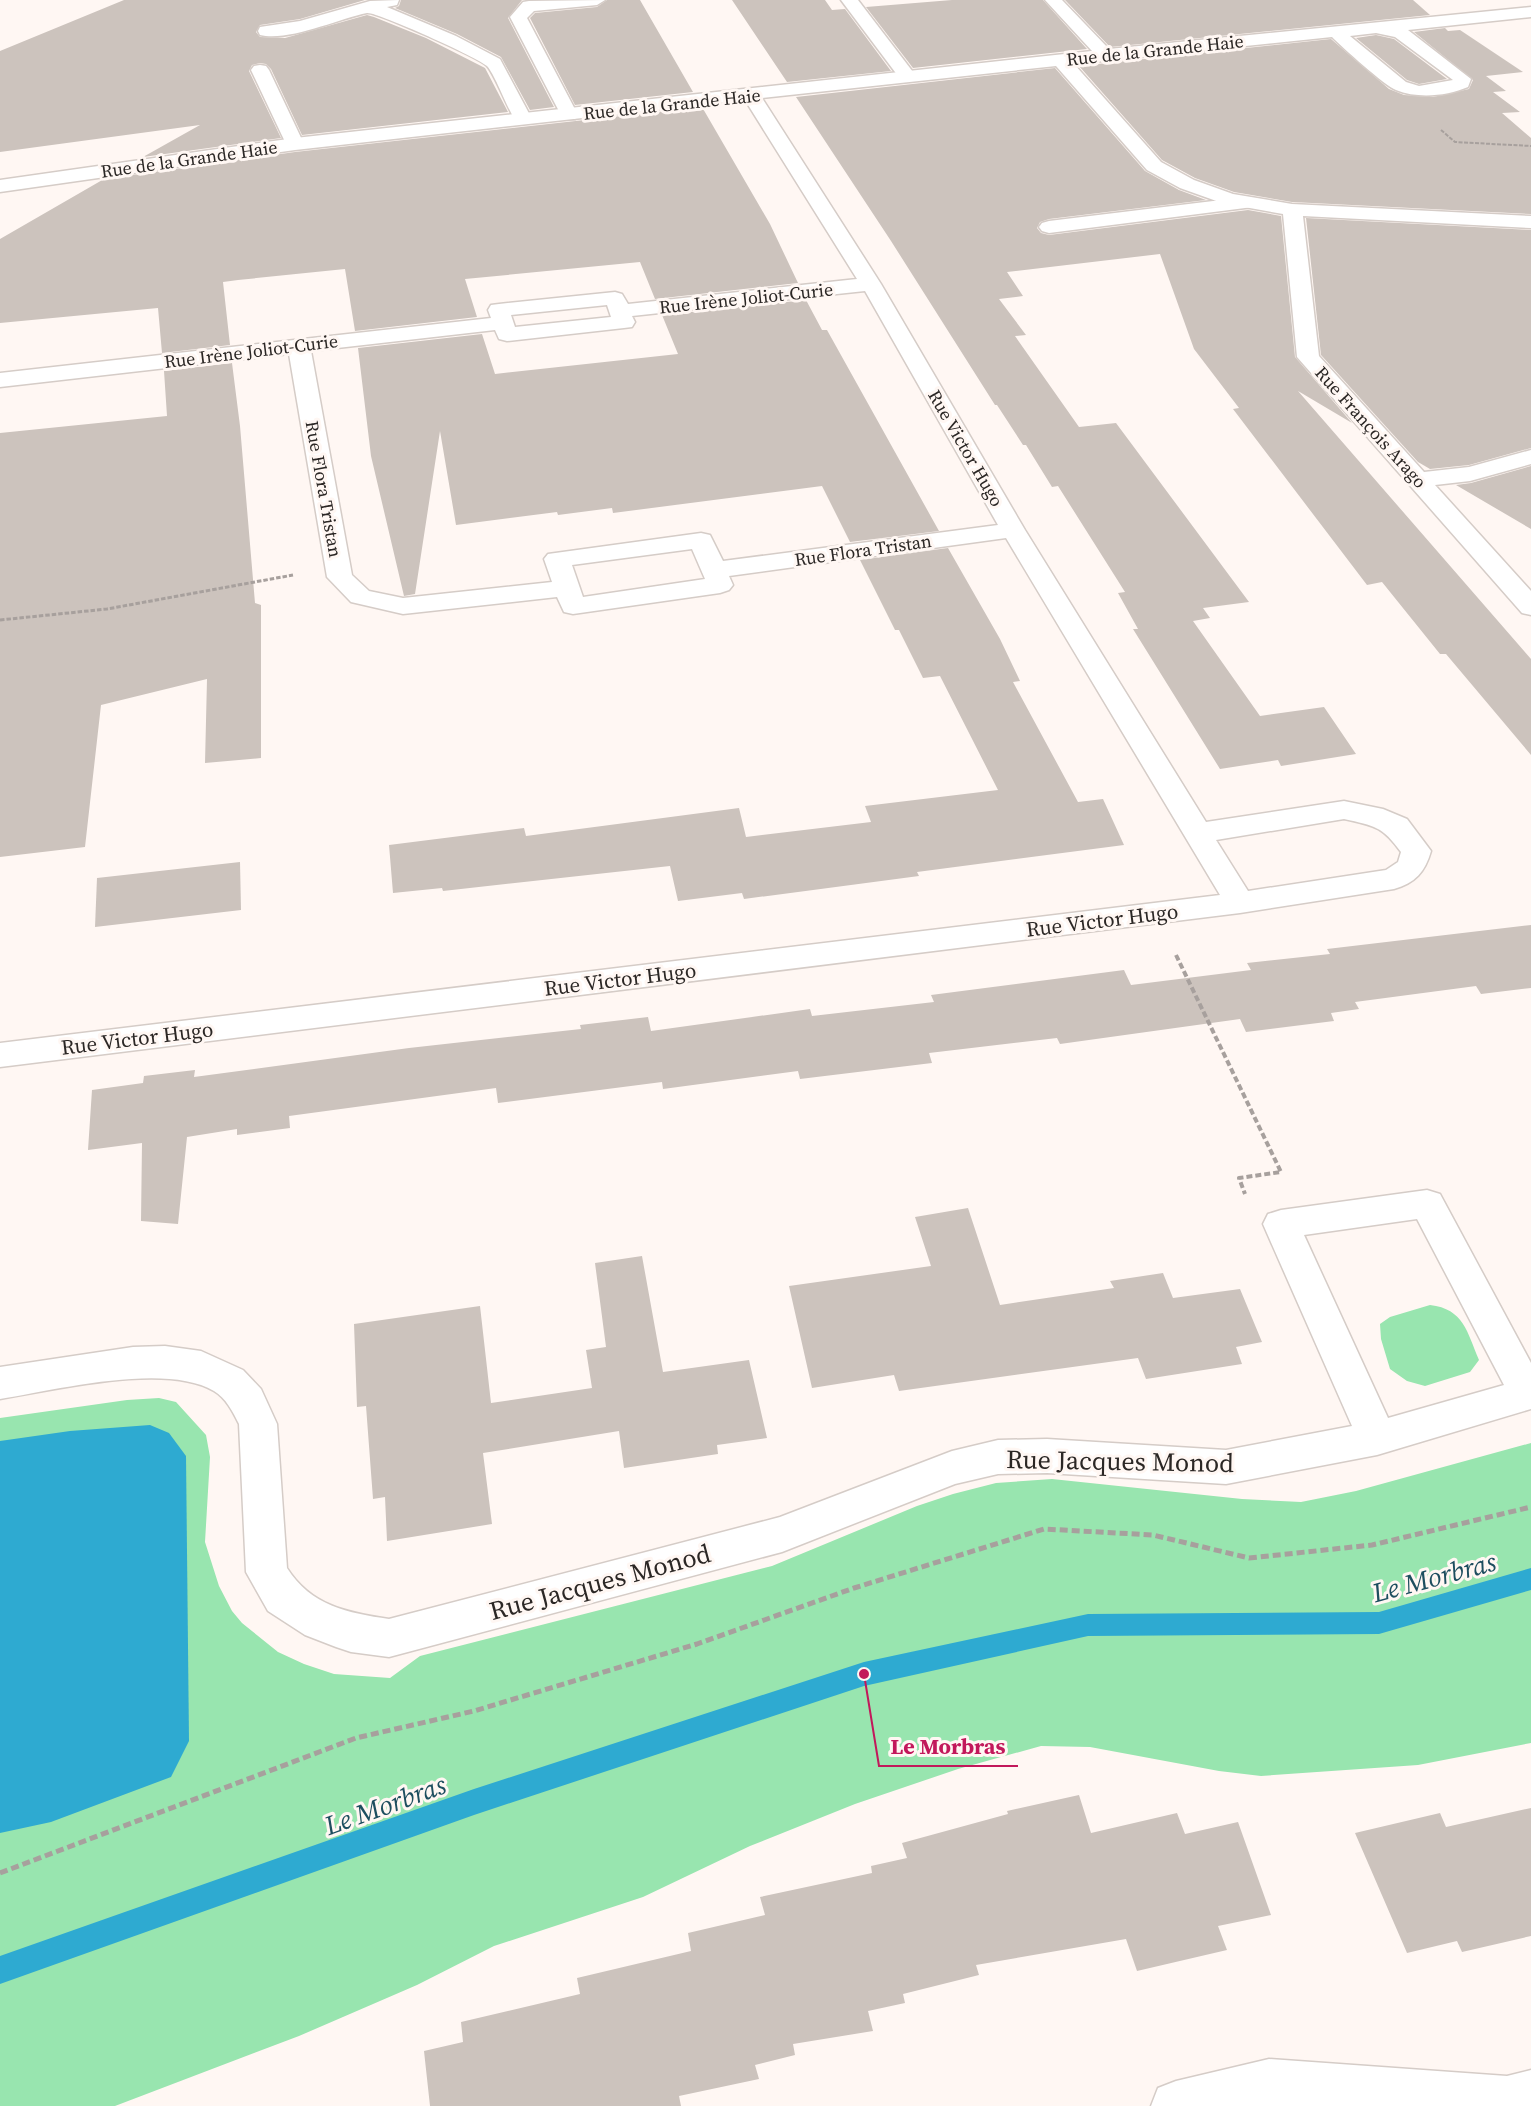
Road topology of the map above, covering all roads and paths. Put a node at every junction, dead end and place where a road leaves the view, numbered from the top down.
1 (393, 0) edge
2 (597, 0) edge
3 (849, 0) edge
4 (1053, 0) edge
5 (540, 2) edge
6 (370, 6) junction
7 (1531, 12) edge
8 (1376, 28) junction
9 (266, 31) dead end
10 (1344, 31) junction
11 (1105, 55) junction
12 (1061, 60) junction
13 (260, 70) dead end
14 (907, 76) junction
15 (1407, 89) junction
16 (751, 95) junction
17 (569, 115) junction
18 (523, 119) junction
19 (268, 129) dead end
20 (286, 146) junction
21 (1531, 146) edge
22 (0, 186) edge
23 (1246, 203) junction
24 (1292, 210) junction
25 (1531, 222) edge
26 (1049, 226) dead end
27 (871, 284) junction
28 (299, 346) junction
29 (0, 380) edge
30 (1531, 457) edge
31 (1418, 480) junction
32 (1013, 530) junction
33 (338, 567) junction
34 (714, 570) junction
35 (567, 588) junction
36 (1531, 607) edge
37 (0, 620) edge
38 (1198, 833) junction
39 (1240, 903) junction
40 (1156, 914) junction
41 (0, 1055) edge
42 (1281, 1224) junction
43 (0, 1383) edge
44 (1377, 1438) junction
45 (1531, 1507) edge
46 (0, 1873) edge
47 (1531, 2094) edge
48 (1176, 2106) edge

1 - 6 street
2 - 5 street
3 - 14 street
4 - 11 street
5 - 17 street
6 - 9 street
6 - 18 street
7 - 8 street
8 - 10 street, Rue de la Grande Haie
8 - 15 street
10 - 11 street, Rue de la Grande Haie
10 - 15 street
11 - 12 street, Rue de la Grande Haie
12 - 14 street, Rue de la Grande Haie
12 - 23 street
13 - 20 street
14 - 16 street, Rue de la Grande Haie
15 - 21 path
16 - 17 street, Rue de la Grande Haie
16 - 27 street, Rue Victor Hugo
17 - 18 street, Rue de la Grande Haie
18 - 20 street, Rue de la Grande Haie
19 - 20 street
20 - 22 street, Rue de la Grande Haie
23 - 24 street
23 - 26 street
24 - 25 street
24 - 31 street, Rue François Arago
27 - 28 street, Rue Irène Joliot-Curie
27 - 32 street, Rue Victor Hugo
28 - 29 street, Rue Irène Joliot-Curie
28 - 33 street, Rue Flora Tristan
30 - 31 street
31 - 36 street, Rue François Arago
32 - 34 street, Rue Flora Tristan
32 - 38 street, Rue Victor Hugo
33 - 35 street, Rue Flora Tristan
33 - 37 path
34 - 35 street
34 - 35 street
38 - 39 street, Rue Victor Hugo
38 - 39 street, Rue Victor Hugo
39 - 40 street, Rue Victor Hugo
40 - 41 street, Rue Victor Hugo
40 - 42 path
42 - 44 street
42 - 44 street, Rue Jacques Monod
43 - 44 street, Rue Jacques Monod
45 - 46 path
47 - 48 street

